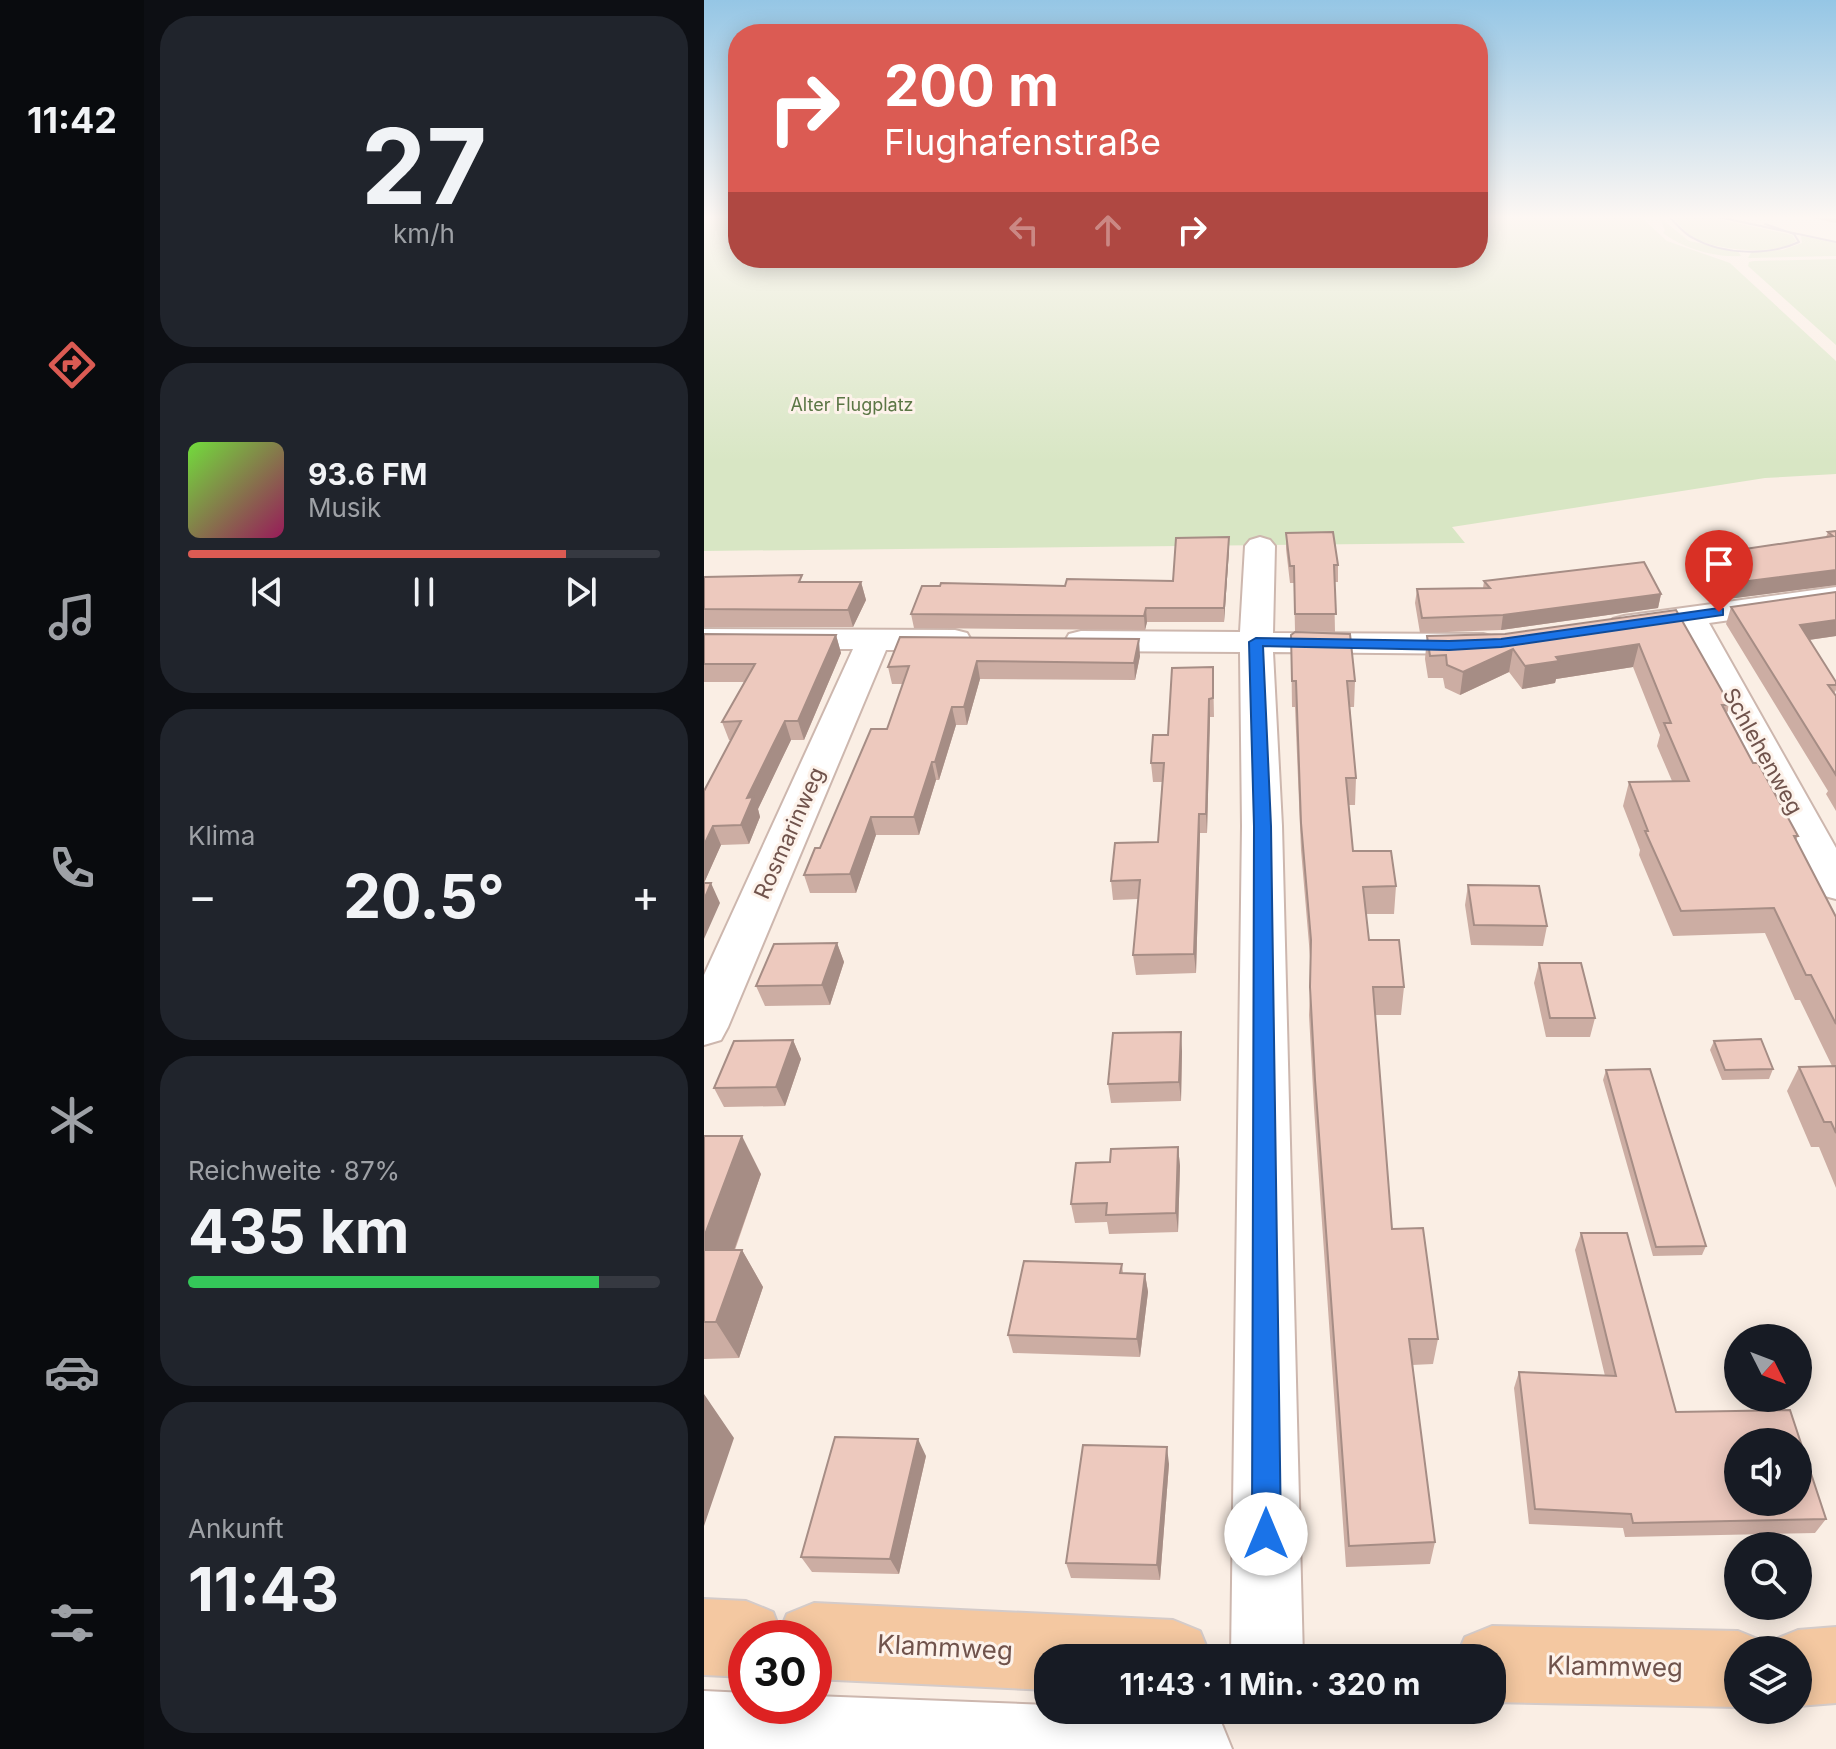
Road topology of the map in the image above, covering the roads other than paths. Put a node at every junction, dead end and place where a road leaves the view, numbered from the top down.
1 (1260, 546) dead end
2 (1836, 596) edge
3 (1689, 616) junction
4 (1595, 630) edge
5 (704, 639) edge
6 (874, 639) junction
7 (985, 640) edge
8 (1049, 640) edge
9 (1517, 641) edge
10 (1256, 642) junction
11 (1836, 885) edge
12 (704, 1027) edge
13 (704, 1637) edge
14 (728, 1638) edge
15 (832, 1642) edge
16 (1267, 1644) edge
17 (1034, 1651) edge
18 (1506, 1664) edge
19 (1836, 1665) edge
20 (1812, 1667) edge
21 (1724, 1669) edge
22 (704, 1729) edge
23 (1194, 1749) edge

1 - 10 street
2 - 3 street
3 - 4 street
3 - 11 street, Schlehenweg
5 - 6 street
6 - 7 street
6 - 12 street, Rosmarinweg
8 - 10 street
9 - 10 street
10 - 16 street
13 - 14 main road
15 - 17 main road, Klammweg
18 - 21 main road, Klammweg
19 - 20 main road
22 - 23 street

